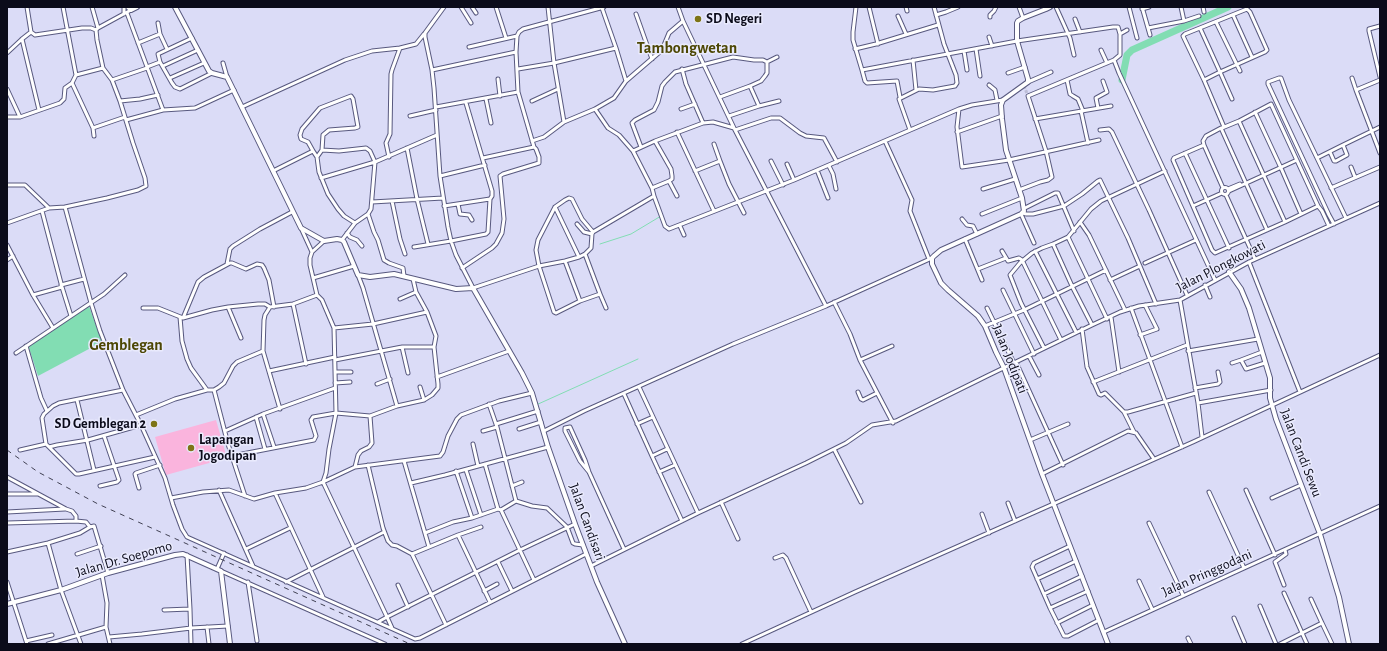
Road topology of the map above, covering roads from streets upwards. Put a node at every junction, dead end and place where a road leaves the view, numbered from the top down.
1 (27, 7) edge
2 (63, 7) edge
3 (92, 7) edge
4 (124, 7) edge
5 (137, 7) edge
6 (175, 7) edge
7 (444, 7) edge
8 (461, 7) edge
9 (472, 7) edge
10 (496, 7) edge
11 (548, 7) edge
12 (586, 7) edge
13 (603, 7) edge
14 (678, 7) edge
15 (856, 7) edge
16 (869, 7) edge
17 (906, 7) edge
18 (934, 7) edge
19 (958, 7) edge
20 (996, 7) edge
21 (1019, 7) edge
22 (1050, 7) edge
23 (1056, 7) edge
24 (1130, 7) edge
25 (1149, 7) edge
26 (1180, 7) edge
27 (1203, 7) edge
28 (1142, 8) edge
29 (128, 11) edge
30 (907, 11) dead end
31 (586, 12) junction
32 (1204, 12) dead end
33 (476, 13) dead end
34 (636, 14) dead end
35 (936, 14) junction
36 (1233, 15) junction
37 (898, 16) dead end
38 (1199, 16) dead end
39 (990, 17) dead end
40 (1023, 18) junction
41 (1076, 19) dead end
42 (1184, 20) junction
43 (683, 21) junction
44 (158, 22) dead end
45 (550, 22) junction
46 (1216, 22) junction
47 (471, 23) dead end
48 (938, 25) junction
49 (1380, 26) edge
50 (1148, 28) junction
51 (1200, 28) junction
52 (97, 29) junction
53 (68, 30) junction
54 (1127, 30) dead end
55 (31, 32) junction
56 (1080, 32) junction
57 (160, 34) junction
58 (906, 34) junction
59 (1068, 34) junction
60 (1120, 34) junction
61 (1150, 35) dead end
62 (425, 36) junction
63 (517, 36) junction
64 (989, 37) dead end
65 (192, 38) junction
66 (506, 38) junction
67 (1137, 38) dead end
68 (22, 39) junction
69 (1017, 41) junction
70 (138, 43) junction
71 (878, 44) junction
72 (992, 46) junction
73 (469, 47) dead end
74 (616, 48) junction
75 (855, 48) junction
76 (167, 49) junction
77 (976, 49) junction
78 (198, 50) junction
79 (399, 50) junction
80 (1101, 50) dead end
81 (1380, 50) edge
82 (964, 51) junction
83 (1374, 51) junction
84 (516, 52) junction
85 (7, 53) edge
86 (948, 54) junction
87 (1074, 55) dead end
88 (777, 57) dead end
89 (1252, 57) junction
90 (652, 59) junction
91 (913, 60) junction
92 (1114, 60) junction
93 (160, 62) junction
94 (767, 62) junction
95 (204, 63) junction
96 (223, 63) dead end
97 (554, 63) junction
98 (1107, 63) junction
99 (1236, 64) junction
100 (705, 65) junction
101 (163, 66) junction
102 (1025, 67) junction
103 (103, 68) junction
104 (147, 68) junction
105 (518, 69) junction
106 (682, 69) junction
107 (432, 70) junction
108 (862, 70) junction
109 (967, 70) dead end
110 (1240, 71) dead end
111 (1051, 72) dead end
112 (1220, 72) junction
113 (212, 73) junction
114 (1008, 73) dead end
115 (76, 75) junction
116 (980, 76) dead end
117 (227, 77) junction
118 (1380, 77) edge
119 (170, 78) junction
120 (1352, 78) dead end
121 (498, 79) dead end
122 (112, 80) junction
123 (1067, 80) junction
124 (1204, 80) junction
125 (1380, 80) edge
126 (626, 81) junction
127 (1103, 81) dead end
128 (1028, 82) junction
129 (72, 83) junction
130 (989, 85) dead end
131 (750, 86) junction
132 (7, 89) edge
133 (558, 89) junction
134 (234, 90) junction
135 (916, 90) junction
136 (1356, 90) junction
137 (518, 92) junction
138 (158, 95) junction
139 (500, 96) junction
140 (720, 97) junction
141 (900, 97) junction
142 (486, 99) junction
143 (1232, 99) dead end
144 (997, 100) junction
145 (1003, 100) junction
146 (120, 101) junction
147 (532, 101) dead end
148 (779, 101) dead end
149 (466, 103) junction
150 (695, 104) junction
151 (759, 106) junction
152 (1111, 106) dead end
153 (242, 107) junction
154 (436, 108) junction
155 (1098, 108) junction
156 (595, 109) junction
157 (681, 109) dead end
158 (959, 109) junction
159 (39, 110) junction
160 (163, 110) junction
161 (1082, 111) junction
162 (1255, 112) junction
163 (410, 116) dead end
164 (729, 116) junction
165 (1002, 116) junction
166 (7, 117) edge
167 (20, 117) junction
168 (125, 118) junction
169 (1035, 120) junction
170 (1239, 121) junction
171 (564, 122) junction
172 (491, 123) dead end
173 (703, 123) junction
174 (1222, 126) junction
175 (1380, 127) edge
176 (93, 128) junction
177 (735, 129) junction
178 (910, 130) junction
179 (1100, 130) dead end
180 (1371, 131) junction
181 (677, 132) junction
182 (957, 132) junction
183 (438, 135) junction
184 (94, 136) dead end
185 (1099, 140) dead end
186 (532, 141) junction
187 (655, 141) junction
188 (885, 141) junction
189 (1088, 143) junction
190 (714, 144) dead end
191 (1204, 145) junction
192 (1343, 145) junction
193 (534, 147) junction
194 (642, 147) junction
195 (407, 148) junction
196 (322, 150) junction
197 (313, 151) junction
198 (633, 151) junction
199 (1046, 151) junction
200 (1330, 152) junction
201 (1185, 153) junction
202 (1380, 153) edge
203 (317, 157) junction
204 (389, 157) junction
205 (483, 158) junction
206 (1317, 158) junction
207 (1009, 160) junction
208 (1296, 160) junction
209 (720, 161) junction
210 (772, 161) dead end
211 (375, 162) junction
212 (837, 162) junction
213 (787, 164) dead end
214 (485, 165) junction
215 (829, 166) junction
216 (1350, 167) dead end
217 (1380, 167) edge
218 (1282, 168) junction
219 (817, 170) junction
220 (273, 171) junction
221 (1165, 171) junction
222 (695, 172) junction
223 (440, 176) junction
224 (1264, 176) junction
225 (1355, 177) junction
226 (321, 178) junction
227 (1015, 179) junction
228 (794, 180) junction
229 (670, 181) junction
230 (1247, 182) junction
231 (1137, 184) junction
232 (7, 185) edge
233 (783, 185) junction
234 (652, 188) junction
235 (1223, 188) junction
236 (1331, 188) junction
237 (836, 189) dead end
238 (982, 189) dead end
239 (1019, 190) junction
240 (1228, 190) junction
241 (766, 191) junction
242 (1222, 193) junction
243 (1226, 195) junction
244 (654, 196) junction
245 (677, 196) dead end
246 (1107, 197) junction
247 (443, 198) junction
248 (828, 198) dead end
249 (1022, 198) junction
250 (417, 199) junction
251 (490, 199) junction
252 (1207, 199) junction
253 (392, 201) junction
254 (372, 202) junction
255 (738, 203) junction
256 (1380, 203) edge
257 (458, 204) junction
258 (444, 206) junction
259 (1064, 206) junction
260 (1193, 206) junction
261 (1318, 206) junction
262 (64, 207) junction
263 (49, 208) junction
264 (555, 208) junction
265 (42, 211) junction
266 (714, 211) junction
267 (292, 212) junction
268 (1023, 212) junction
269 (744, 213) dead end
270 (368, 214) junction
271 (982, 214) dead end
272 (1301, 214) junction
273 (1346, 218) junction
274 (962, 219) dead end
275 (472, 220) dead end
276 (1080, 222) junction
277 (1285, 222) junction
278 (7, 223) edge
279 (355, 223) junction
280 (577, 224) dead end
281 (1334, 224) junction
282 (680, 226) junction
283 (1329, 226) junction
284 (301, 228) junction
285 (1267, 230) junction
286 (1074, 231) junction
287 (346, 233) junction
288 (592, 233) junction
289 (977, 234) junction
290 (684, 235) dead end
291 (1068, 237) junction
292 (965, 239) junction
293 (1247, 239) junction
294 (342, 240) junction
295 (1196, 240) junction
296 (324, 241) junction
297 (451, 241) junction
298 (1034, 243) dead end
299 (428, 244) junction
300 (1053, 244) junction
301 (7, 245) edge
302 (362, 246) dead end
303 (414, 247) dead end
304 (1229, 248) junction
305 (1002, 251) dead end
306 (1035, 251) junction
307 (312, 252) junction
308 (1168, 253) junction
309 (405, 254) dead end
310 (585, 254) junction
311 (13, 256) junction
312 (579, 257) junction
313 (1006, 258) junction
314 (931, 259) junction
315 (1255, 259) junction
316 (7, 260) edge
317 (1022, 260) junction
318 (565, 261) junction
319 (1249, 262) junction
320 (1145, 263) dead end
321 (227, 264) junction
322 (354, 266) junction
323 (539, 266) junction
324 (1140, 266) junction
325 (462, 268) junction
326 (978, 269) junction
327 (1106, 270) junction
328 (1229, 272) junction
329 (125, 275) dead end
330 (358, 275) junction
331 (404, 276) junction
332 (314, 278) junction
333 (1087, 278) junction
334 (84, 279) junction
335 (413, 279) junction
336 (982, 280) dead end
337 (1110, 280) junction
338 (1215, 280) junction
339 (1205, 285) junction
340 (62, 286) junction
341 (1072, 286) junction
342 (473, 288) junction
343 (1004, 290) dead end
344 (416, 292) junction
345 (600, 294) junction
346 (1057, 294) junction
347 (33, 295) junction
348 (317, 295) junction
349 (1187, 295) junction
350 (1210, 297) dead end
351 (400, 299) dead end
352 (1180, 300) junction
353 (580, 301) junction
354 (1042, 301) junction
355 (834, 302) junction
356 (91, 303) junction
357 (293, 304) junction
358 (1156, 304) junction
359 (1145, 305) junction
360 (826, 306) junction
361 (228, 307) junction
362 (270, 307) junction
363 (274, 307) junction
364 (143, 308) dead end
365 (606, 308) dead end
366 (987, 308) dead end
367 (1131, 308) junction
368 (1024, 310) junction
369 (1125, 310) junction
370 (427, 312) junction
371 (1015, 314) junction
372 (71, 316) junction
373 (182, 318) junction
374 (1109, 318) junction
375 (994, 322) junction
376 (373, 324) junction
377 (1092, 325) junction
378 (985, 326) junction
379 (53, 328) junction
380 (334, 328) junction
381 (1082, 329) junction
382 (1076, 332) junction
383 (1140, 335) junction
384 (241, 338) dead end
385 (1258, 339) junction
386 (1061, 340) junction
387 (1187, 345) junction
388 (26, 346) junction
389 (892, 346) dead end
390 (434, 347) junction
391 (402, 348) junction
392 (1044, 348) junction
393 (263, 351) junction
394 (381, 351) junction
395 (509, 351) junction
396 (1188, 351) junction
397 (1262, 352) junction
398 (16, 353) dead end
399 (1034, 354) junction
400 (1380, 355) edge
401 (1029, 356) junction
402 (335, 358) junction
403 (860, 360) junction
404 (1149, 360) junction
405 (1241, 360) junction
406 (1015, 363) junction
407 (1232, 363) dead end
408 (1265, 363) junction
409 (306, 364) junction
410 (1004, 368) junction
411 (269, 371) junction
412 (335, 372) junction
413 (351, 372) dead end
414 (1119, 372) junction
415 (1218, 372) dead end
416 (408, 373) dead end
417 (1039, 375) dead end
418 (437, 377) junction
419 (390, 379) junction
420 (350, 382) dead end
421 (1093, 382) junction
422 (335, 383) junction
423 (377, 384) dead end
424 (639, 386) junction
425 (335, 388) junction
426 (420, 388) dead end
427 (1195, 388) junction
428 (123, 390) junction
429 (207, 390) junction
430 (214, 390) junction
431 (1271, 390) junction
432 (858, 392) dead end
433 (1300, 392) junction
434 (532, 393) junction
435 (1196, 393) junction
436 (624, 394) junction
437 (877, 394) junction
438 (77, 400) junction
439 (424, 400) junction
440 (1165, 401) junction
441 (1198, 403) junction
442 (489, 404) junction
443 (1272, 405) junction
444 (397, 406) junction
445 (280, 409) junction
446 (47, 411) junction
447 (538, 411) junction
448 (1124, 412) junction
449 (336, 413) junction
450 (263, 414) junction
451 (136, 415) junction
452 (370, 416) junction
453 (256, 417) junction
454 (652, 417) junction
455 (565, 421) junction
456 (541, 422) junction
457 (893, 423) junction
458 (638, 424) junction
459 (1068, 424) dead end
460 (141, 425) junction
461 (497, 426) junction
462 (567, 427) junction
463 (518, 429) dead end
464 (225, 431) junction
465 (483, 431) dead end
466 (544, 431) junction
467 (1134, 432) junction
468 (1048, 433) junction
469 (104, 436) junction
470 (1202, 437) junction
471 (88, 440) junction
472 (1030, 440) junction
473 (46, 444) junction
474 (472, 444) dead end
475 (49, 447) junction
476 (548, 447) junction
477 (1182, 447) junction
478 (274, 448) junction
479 (834, 448) junction
480 (265, 449) junction
481 (667, 449) junction
482 (20, 450) dead end
483 (232, 456) junction
484 (652, 456) junction
485 (155, 457) junction
486 (506, 459) junction
487 (1154, 459) junction
488 (404, 461) junction
489 (160, 464) junction
490 (485, 464) junction
491 (368, 465) junction
492 (675, 465) junction
493 (1063, 465) junction
494 (114, 466) junction
495 (478, 466) junction
496 (355, 467) junction
497 (94, 470) junction
498 (466, 470) junction
499 (456, 471) junction
500 (588, 472) junction
501 (659, 472) junction
502 (1042, 474) junction
503 (7, 477) edge
504 (323, 482) junction
505 (522, 482) dead end
506 (410, 483) junction
507 (1301, 485) junction
508 (100, 486) dead end
509 (512, 486) junction
510 (139, 488) dead end
511 (219, 490) junction
512 (1246, 490) dead end
513 (1208, 492) dead end
514 (275, 493) junction
515 (7, 494) edge
516 (39, 494) junction
517 (245, 496) junction
518 (171, 498) junction
519 (1272, 498) dead end
520 (516, 501) junction
521 (721, 502) junction
522 (861, 502) dead end
523 (1008, 503) dead end
524 (1053, 504) junction
525 (1380, 506) edge
526 (66, 509) junction
527 (500, 510) junction
528 (7, 512) edge
529 (698, 513) junction
530 (982, 514) dead end
531 (481, 515) junction
532 (472, 518) junction
533 (682, 521) junction
534 (76, 522) junction
535 (1015, 522) junction
536 (7, 523) edge
537 (1149, 523) dead end
538 (571, 526) junction
539 (90, 527) junction
540 (481, 527) dead end
541 (290, 528) junction
542 (384, 532) junction
543 (425, 533) junction
544 (989, 533) junction
545 (1322, 533) junction
546 (458, 534) junction
547 (738, 539) dead end
548 (48, 543) junction
549 (583, 545) junction
550 (101, 546) junction
551 (1070, 546) junction
552 (429, 547) junction
553 (354, 548) junction
554 (624, 549) junction
555 (246, 550) junction
556 (520, 550) junction
557 (1285, 550) junction
558 (7, 552) edge
559 (224, 553) junction
560 (76, 554) dead end
561 (412, 554) junction
562 (586, 554) junction
563 (187, 555) junction
564 (1275, 555) junction
565 (775, 558) dead end
566 (1076, 561) junction
567 (498, 562) junction
568 (253, 566) junction
569 (591, 566) junction
570 (1244, 568) junction
571 (219, 570) junction
572 (310, 570) junction
573 (108, 573) junction
574 (476, 573) junction
575 (102, 575) junction
576 (1082, 576) junction
577 (1037, 579) junction
578 (534, 580) junction
579 (1139, 580) dead end
580 (7, 582) edge
581 (248, 582) junction
582 (286, 582) junction
583 (497, 584) dead end
584 (398, 585) dead end
585 (1284, 586) dead end
586 (61, 590) junction
587 (512, 591) junction
588 (1088, 591) junction
589 (484, 592) junction
590 (1284, 593) dead end
591 (1044, 594) junction
592 (432, 595) junction
593 (1183, 595) junction
594 (323, 597) junction
595 (1311, 599) dead end
596 (490, 602) junction
597 (13, 603) junction
598 (7, 604) edge
599 (1093, 605) junction
600 (1260, 606) dead end
601 (408, 607) junction
602 (1050, 608) junction
603 (190, 609) junction
604 (1152, 609) junction
605 (164, 610) dead end
606 (811, 612) junction
607 (388, 617) junction
608 (1234, 618) dead end
609 (1099, 620) junction
610 (378, 622) junction
611 (1057, 623) junction
612 (1322, 623) junction
613 (446, 625) junction
614 (228, 626) junction
615 (106, 627) junction
616 (207, 627) junction
617 (191, 628) junction
618 (392, 628) junction
619 (1104, 632) junction
620 (1302, 634) junction
621 (52, 635) dead end
622 (78, 636) junction
623 (109, 637) junction
624 (1188, 638) dead end
625 (257, 641) dead end
626 (27, 642) edge
627 (48, 644) edge
628 (81, 644) edge
629 (110, 644) edge
630 (191, 644) edge
631 (209, 644) edge
632 (230, 644) edge
633 (385, 644) edge
634 (625, 644) edge
635 (742, 644) edge
636 (1108, 644) edge
637 (1191, 644) edge
638 (1245, 644) edge
639 (1276, 644) edge
640 (1280, 644) edge
641 (1307, 644) edge
642 (1332, 644) edge
643 (1349, 644) edge

1 - 55 street
2 - 53 street
3 - 52 street
4 - 29 street
5 - 29 street
6 - 65 street
7 - 62 street
8 - 47 street
9 - 33 street
10 - 66 street
11 - 45 street
12 - 31 street
13 - 31 street
13 - 74 street
14 - 43 street
15 - 75 street
16 - 71 street
17 - 30 street
18 - 35 street
19 - 35 street
20 - 39 street
21 - 40 street
22 - 40 street
23 - 59 street
24 - 67 street
25 - 28 street
26 - 42 street
27 - 32 street
28 - 50 street
29 - 52 street
29 - 70 street
31 - 45 street
34 - 90 street
35 - 48 street
36 - 46 street
36 - 89 street
36 - 89 street
37 - 58 street
38 - 42 street
40 - 69 street
41 - 56 street
42 - 50 street
43 - 90 street
43 - 100 street
44 - 57 street
45 - 63 street
45 - 97 street
46 - 51 street
46 - 99 street
48 - 58 street
48 - 86 street
49 - 83 street
50 - 61 street
51 - 112 street
51 - 124 street
52 - 53 street
52 - 103 street
53 - 55 street
53 - 115 street
54 - 60 street
55 - 68 street
56 - 59 street
56 - 60 street
57 - 70 street
57 - 76 street
58 - 71 street
59 - 69 street
59 - 87 street
60 - 92 street
62 - 79 street
62 - 107 street
63 - 66 street
63 - 84 street
64 - 72 street
65 - 76 street
65 - 78 street
66 - 73 street
68 - 85 street
68 - 159 street
69 - 72 street
69 - 102 street
70 - 104 street
71 - 75 street
72 - 77 street
74 - 97 street
74 - 126 street
75 - 108 street
76 - 93 street
77 - 82 street
77 - 116 street
78 - 95 street
78 - 101 street
79 - 153 street
79 - 204 street
80 - 98 street
81 - 83 street
82 - 86 street
82 - 109 street
83 - 118 street
84 - 105 street
84 - 107 street
86 - 91 street
86 - 135 street
88 - 94 street
89 - 99 street
90 - 126 street
91 - 108 street
91 - 135 street
92 - 98 street
92 - 221 street
93 - 101 street
93 - 104 street
94 - 100 street
94 - 131 street
95 - 113 street
95 - 119 street
96 - 117 street
97 - 105 street
97 - 133 street
98 - 123 street
99 - 110 street
99 - 112 street
100 - 106 street
100 - 140 street
101 - 119 street
102 - 114 street
102 - 128 street
103 - 115 street
103 - 122 street
104 - 122 street
104 - 138 street
105 - 137 street
106 - 150 street
106 - 194 street
107 - 154 street
108 - 141 street
111 - 128 street
112 - 124 street
112 - 143 street
113 - 117 street
113 - 119 street
115 - 129 street
117 - 134 street
120 - 136 street
121 - 139 street
122 - 146 street
123 - 161 street
123 - 169 street
124 - 174 street
125 - 136 street
126 - 156 street
127 - 155 street
128 - 145 street
129 - 159 street
129 - 176 street
130 - 144 street
131 - 140 street
131 - 151 street
132 - 167 street
133 - 147 street
133 - 171 street
134 - 153 street
134 - 160 street
135 - 141 street
136 - 180 street
137 - 139 street
137 - 186 street
138 - 146 street
138 - 160 street
139 - 142 street
140 - 164 street
141 - 178 street
142 - 149 street
142 - 172 street
144 - 145 street
144 - 158 street
145 - 165 street
146 - 168 street
148 - 151 street
149 - 154 street
149 - 205 street
150 - 157 street
150 - 173 street
151 - 164 street
152 - 155 street
153 - 220 street
154 - 163 street
154 - 183 street
155 - 161 street
156 - 171 street
156 - 198 street
158 - 178 street
158 - 182 street
159 - 167 street
160 - 168 street
161 - 169 street
161 - 189 street
162 - 170 street
162 - 208 street
162 - 218 street
164 - 177 street
165 - 182 street
165 - 207 street
166 - 167 street
168 - 176 street
168 - 262 street
169 - 199 street
170 - 174 street
170 - 224 street
171 - 186 street
173 - 177 street
173 - 181 street
174 - 191 street
174 - 230 street
175 - 180 street
176 - 184 street
177 - 212 street
177 - 241 street
178 - 188 street
179 - 231 street
180 - 192 street
180 - 202 street
181 - 187 street
181 - 222 street
182 - 207 street
183 - 195 street
183 - 223 street
185 - 189 street
186 - 193 street
187 - 194 street
187 - 229 street
188 - 212 street
188 - 314 street
189 - 199 street
190 - 209 street
191 - 201 street
191 - 235 street
192 - 200 street
192 - 200 street
193 - 205 street
193 - 325 street
194 - 198 street
195 - 204 street
195 - 250 street
196 - 197 street
196 - 203 street
196 - 211 street
197 - 203 street
197 - 220 street
198 - 234 street
199 - 207 street
199 - 239 street
200 - 206 street
201 - 252 street
201 - 260 street
203 - 226 street
204 - 211 street
205 - 214 street
206 - 236 street
206 - 281 street
207 - 227 street
208 - 218 street
208 - 261 street
209 - 222 street
209 - 255 street
210 - 233 street
211 - 226 street
211 - 254 street
212 - 215 street
213 - 228 street
214 - 223 street
214 - 251 street
215 - 219 street
215 - 237 street
216 - 225 street
217 - 225 street
218 - 224 street
218 - 272 street
219 - 228 street
219 - 248 street
220 - 267 street
221 - 231 street
221 - 295 street
222 - 266 street
223 - 247 street
224 - 230 street
224 - 277 street
225 - 236 street
226 - 279 street
227 - 238 street
227 - 239 street
228 - 233 street
229 - 234 street
229 - 245 street
230 - 240 street
230 - 285 street
231 - 246 street
231 - 308 street
232 - 263 street
233 - 241 street
234 - 244 street
235 - 240 street
235 - 242 street
236 - 273 street
239 - 249 street
240 - 243 street
241 - 255 street
241 - 360 street
242 - 243 street
242 - 252 street
243 - 293 street
244 - 282 street
244 - 288 street
246 - 259 street
246 - 276 street
246 - 324 street
247 - 250 street
247 - 258 street
249 - 268 street
249 - 271 street
250 - 253 street
250 - 299 street
251 - 257 street
251 - 297 street
252 - 260 street
252 - 304 street
253 - 254 street
253 - 309 street
254 - 270 street
255 - 266 street
255 - 269 street
256 - 273 street, Jalan Plongkowati
257 - 258 street
257 - 275 street
258 - 297 street
259 - 268 street
259 - 268 street
259 - 286 street
260 - 304 street
261 - 272 street
261 - 283 street
262 - 263 street
262 - 334 street
263 - 265 street
264 - 288 street
264 - 312 street
264 - 323 street
265 - 278 street
265 - 340 street
266 - 282 street
267 - 284 street
267 - 321 street
268 - 289 street
268 - 298 street
270 - 279 street
270 - 331 street
272 - 277 street
273 - 281 street, Jalan Plongkowati
274 - 289 street
276 - 286 street
276 - 327 street
277 - 285 street
279 - 287 street
280 - 288 street
281 - 283 street, Jalan Plongkowati
282 - 290 street
283 - 315 street, Jalan Plongkowati
284 - 296 street
284 - 307 street
285 - 293 street
286 - 291 street
287 - 294 street
287 - 302 street
288 - 310 street
289 - 292 street
291 - 300 street
291 - 333 street
292 - 314 street
292 - 326 street
293 - 304 street
293 - 315 street
294 - 296 street
294 - 322 street
295 - 308 street
295 - 338 street
296 - 307 street
297 - 299 street
297 - 325 street
299 - 303 street
300 - 306 street
300 - 341 street
301 - 311 street
305 - 313 street
306 - 317 street
306 - 346 street
307 - 332 street
308 - 320 street
308 - 349 street
310 - 312 street
310 - 345 street
311 - 316 street
311 - 347 street
312 - 318 street
313 - 317 street
313 - 326 street
314 - 355 street
314 - 378 street, Jalan Jodipati
315 - 319 street, Jalan Plongkowati
317 - 354 street
317 - 368 street
318 - 323 street
318 - 353 street
319 - 328 street, Jalan Plongkowati
319 - 433 street
321 - 363 street
321 - 373 street
322 - 330 street
322 - 332 street
323 - 342 street
323 - 353 street
324 - 337 street
324 - 358 street
325 - 342 street
326 - 336 street
327 - 333 street
327 - 337 street
328 - 338 street, Jalan Plongkowati
328 - 385 street, Jalan Candi Sewu
329 - 356 street
330 - 331 street
330 - 376 street
331 - 335 street
332 - 348 street
333 - 341 street
333 - 374 street
334 - 340 street
334 - 356 street
335 - 342 street
335 - 344 street
337 - 369 street
338 - 339 street, Jalan Plongkowati
339 - 349 street, Jalan Plongkowati
339 - 350 street
340 - 347 street
340 - 372 street
341 - 346 street
341 - 377 street
342 - 395 street, Jalan Candisari
343 - 371 street
344 - 351 street
344 - 370 street
345 - 353 street
345 - 365 street
346 - 354 street
346 - 382 street
347 - 379 street
348 - 357 street
348 - 380 street
349 - 352 street, Jalan Plongkowati
352 - 358 street, Jalan Plongkowati
352 - 387 street
354 - 368 street
354 - 386 street
355 - 360 street
355 - 403 street
356 - 372 street
356 - 428 street
357 - 363 street
357 - 409 street
358 - 359 street, Jalan Plongkowati
359 - 367 street, Jalan Plongkowati
359 - 383 street
360 - 424 street
361 - 362 street
361 - 373 street
361 - 384 street
362 - 363 street
362 - 393 street
364 - 373 street
366 - 375 street
367 - 369 street, Jalan Plongkowati
367 - 383 street
368 - 371 street
368 - 392 street
369 - 374 street, Jalan Plongkowati
370 - 376 street
370 - 390 street
371 - 375 street
371 - 399 street
372 - 379 street
373 - 429 street
374 - 377 street, Jalan Plongkowati
374 - 414 street
375 - 378 street
375 - 406 street
376 - 380 street
376 - 394 street
377 - 381 street, Jalan Plongkowati
378 - 410 street, Jalan Jodipati
379 - 388 street
380 - 402 street
381 - 382 street, Jalan Plongkowati
381 - 421 street
382 - 386 street, Jalan Plongkowati
383 - 404 street
385 - 396 street
385 - 397 street, Jalan Candi Sewu
386 - 392 street, Jalan Plongkowati
387 - 396 street
387 - 404 street
388 - 398 street
388 - 446 street
389 - 403 street
390 - 391 street
390 - 418 street
391 - 394 street
391 - 416 street
392 - 399 street, Jalan Plongkowati
393 - 411 street
393 - 430 street
394 - 402 street
394 - 419 street
395 - 418 street
395 - 434 street, Jalan Candisari
396 - 427 street
397 - 405 street
397 - 408 street, Jalan Candi Sewu
399 - 401 street, Jalan Plongkowati
400 - 433 street
401 - 406 street, Jalan Plongkowati
401 - 417 street
402 - 409 street
402 - 412 street
403 - 437 street
404 - 414 street
404 - 440 street
405 - 407 street
405 - 408 street
406 - 410 street, Jalan Plongkowati
406 - 468 street
408 - 431 street, Jalan Candi Sewu
409 - 411 street
410 - 457 street, Jalan Plongkowati
410 - 472 street, Jalan Jodipati
411 - 445 street
412 - 413 street
412 - 422 street
414 - 421 street
415 - 427 street
418 - 439 street
419 - 423 street
419 - 444 street
420 - 422 street
421 - 448 street
422 - 425 street
424 - 436 street
424 - 454 street
425 - 445 street
425 - 449 street
426 - 439 street
427 - 435 street
428 - 438 street
428 - 451 street
429 - 430 street
429 - 451 street
430 - 464 street
431 - 441 street
431 - 443 street, Jalan Candi Sewu
432 - 437 street
433 - 443 street
434 - 442 street
434 - 447 street, Jalan Candisari
435 - 440 street
435 - 441 street
436 - 455 street
436 - 458 street
437 - 457 street
438 - 446 street
438 - 471 street
439 - 444 street
440 - 448 street
440 - 477 street
441 - 470 street
442 - 461 street
442 - 488 street
443 - 470 street
443 - 507 street, Jalan Candi Sewu
444 - 452 street
445 - 450 street
446 - 473 street
447 - 456 street, Jalan Candisari
447 - 461 street
448 - 467 street
449 - 452 street
449 - 478 street
449 - 504 street
450 - 453 street
450 - 478 street
451 - 460 street
452 - 496 street
453 - 464 street
453 - 480 street
454 - 458 street
454 - 481 street
455 - 462 street
455 - 466 street
456 - 463 street
456 - 466 street, Jalan Candisari
457 - 479 street
458 - 484 street
459 - 468 street
460 - 469 street
460 - 485 street
461 - 465 street
461 - 486 street
462 - 500 street
462 - 500 street
464 - 483 street
466 - 476 street, Jalan Candisari
467 - 487 street
467 - 493 street
468 - 472 street
468 - 493 street
469 - 471 street
469 - 494 street
470 - 477 street
471 - 475 street
471 - 497 street
472 - 502 street, Jalan Jodipati
473 - 475 street
473 - 482 street
474 - 495 street
475 - 497 street
476 - 486 street
476 - 538 street, Jalan Candisari
477 - 487 street
478 - 480 street
479 - 521 street
479 - 522 street
480 - 483 street
481 - 484 street
481 - 492 street
483 - 517 street
484 - 501 street
485 - 489 street
485 - 494 street
486 - 490 street
486 - 509 street
487 - 524 street
488 - 491 street
488 - 506 street
489 - 510 street
489 - 518 street
490 - 495 street
490 - 527 street
491 - 496 street
491 - 542 street
492 - 501 street
492 - 529 street
493 - 502 street
494 - 497 street
494 - 508 street
495 - 498 street
496 - 504 street
498 - 499 street
498 - 531 street
499 - 506 street
499 - 532 street
500 - 554 street
501 - 533 street
502 - 524 street, Jalan Jodipati
503 - 516 street
504 - 514 street
504 - 553 street
505 - 509 street
506 - 543 street
507 - 519 street
507 - 545 street, Jalan Candi Sewu
509 - 520 street
511 - 517 street
511 - 518 street
511 - 555 street
512 - 564 street
513 - 570 street
514 - 517 street
514 - 541 street
515 - 516 street
516 - 526 street
518 - 559 street
520 - 527 street
520 - 538 street
521 - 529 street
521 - 547 street
523 - 535 street
524 - 535 street
524 - 551 street, Jalan Jodipati
525 - 545 street, Jalan Pringgodani
526 - 528 street
526 - 534 street
527 - 531 street
527 - 556 street
529 - 533 street
530 - 544 street
531 - 532 street
532 - 543 street
533 - 554 street
534 - 536 street
534 - 539 street
535 - 544 street
537 - 593 street
538 - 549 street, Jalan Candisari
538 - 549 street
538 - 556 street
539 - 548 street
539 - 550 street
540 - 546 street
541 - 555 street
541 - 572 street
542 - 553 street
542 - 561 street
543 - 552 street
544 - 606 street
545 - 557 street, Jalan Pringgodani
545 - 643 street, Jalan Candi Sewu
546 - 552 street
546 - 574 street
548 - 558 street
548 - 586 street
549 - 562 street, Jalan Candisari
550 - 560 street
550 - 573 street
551 - 566 street, Jalan Jodipati
551 - 577 street
552 - 561 street
553 - 572 street
553 - 607 street
554 - 569 street
555 - 568 street
556 - 567 street
556 - 578 street
557 - 564 street, Jalan Pringgodani
557 - 585 street
559 - 568 street
559 - 571 street
561 - 592 street
562 - 569 street, Jalan Candisari
562 - 578 street
563 - 571 street, Jalan Dr. Soepomo
563 - 573 street, Jalan Dr. Soepomo
563 - 603 street
564 - 570 street, Jalan Pringgodani
565 - 606 street
566 - 576 street, Jalan Jodipati
566 - 577 street
567 - 574 street
567 - 587 street
568 - 582 street
569 - 634 street, Jalan Candisari
570 - 593 street, Jalan Pringgodani
571 - 581 street
571 - 614 street
572 - 582 street
572 - 594 street
573 - 575 street, Jalan Dr. Soepomo
574 - 589 street
574 - 592 street
575 - 586 street, Jalan Dr. Soepomo
575 - 615 street
576 - 588 street, Jalan Jodipati
576 - 591 street
577 - 591 street
578 - 587 street
579 - 604 street
580 - 597 street
581 - 625 street
581 - 633 street
582 - 594 street
583 - 589 street
584 - 601 street
586 - 597 street, Jalan Dr. Soepomo
586 - 622 street
587 - 596 street
588 - 599 street, Jalan Jodipati
588 - 602 street
589 - 596 street
590 - 620 street
591 - 602 street
592 - 601 street
592 - 613 street
593 - 604 street, Jalan Pringgodani
594 - 610 street
595 - 612 street
596 - 613 street
597 - 598 street, Jalan Dr. Soepomo
597 - 626 street
599 - 609 street, Jalan Jodipati
599 - 611 street
600 - 639 street
601 - 607 street
602 - 611 street
603 - 605 street
603 - 617 street
604 - 619 street, Jalan Pringgodani
606 - 635 street
607 - 610 street
607 - 618 street
608 - 638 street
609 - 611 street
609 - 619 street, Jalan Jodipati
610 - 618 street
612 - 620 street
612 - 642 street
613 - 618 street
614 - 616 street
614 - 632 street
615 - 622 street
615 - 623 street
616 - 617 street
616 - 631 street
617 - 623 street
617 - 630 street
619 - 636 street, Jalan Jodipati
620 - 640 street
620 - 641 street
621 - 626 street
622 - 627 street
622 - 628 street
623 - 629 street
624 - 637 street

